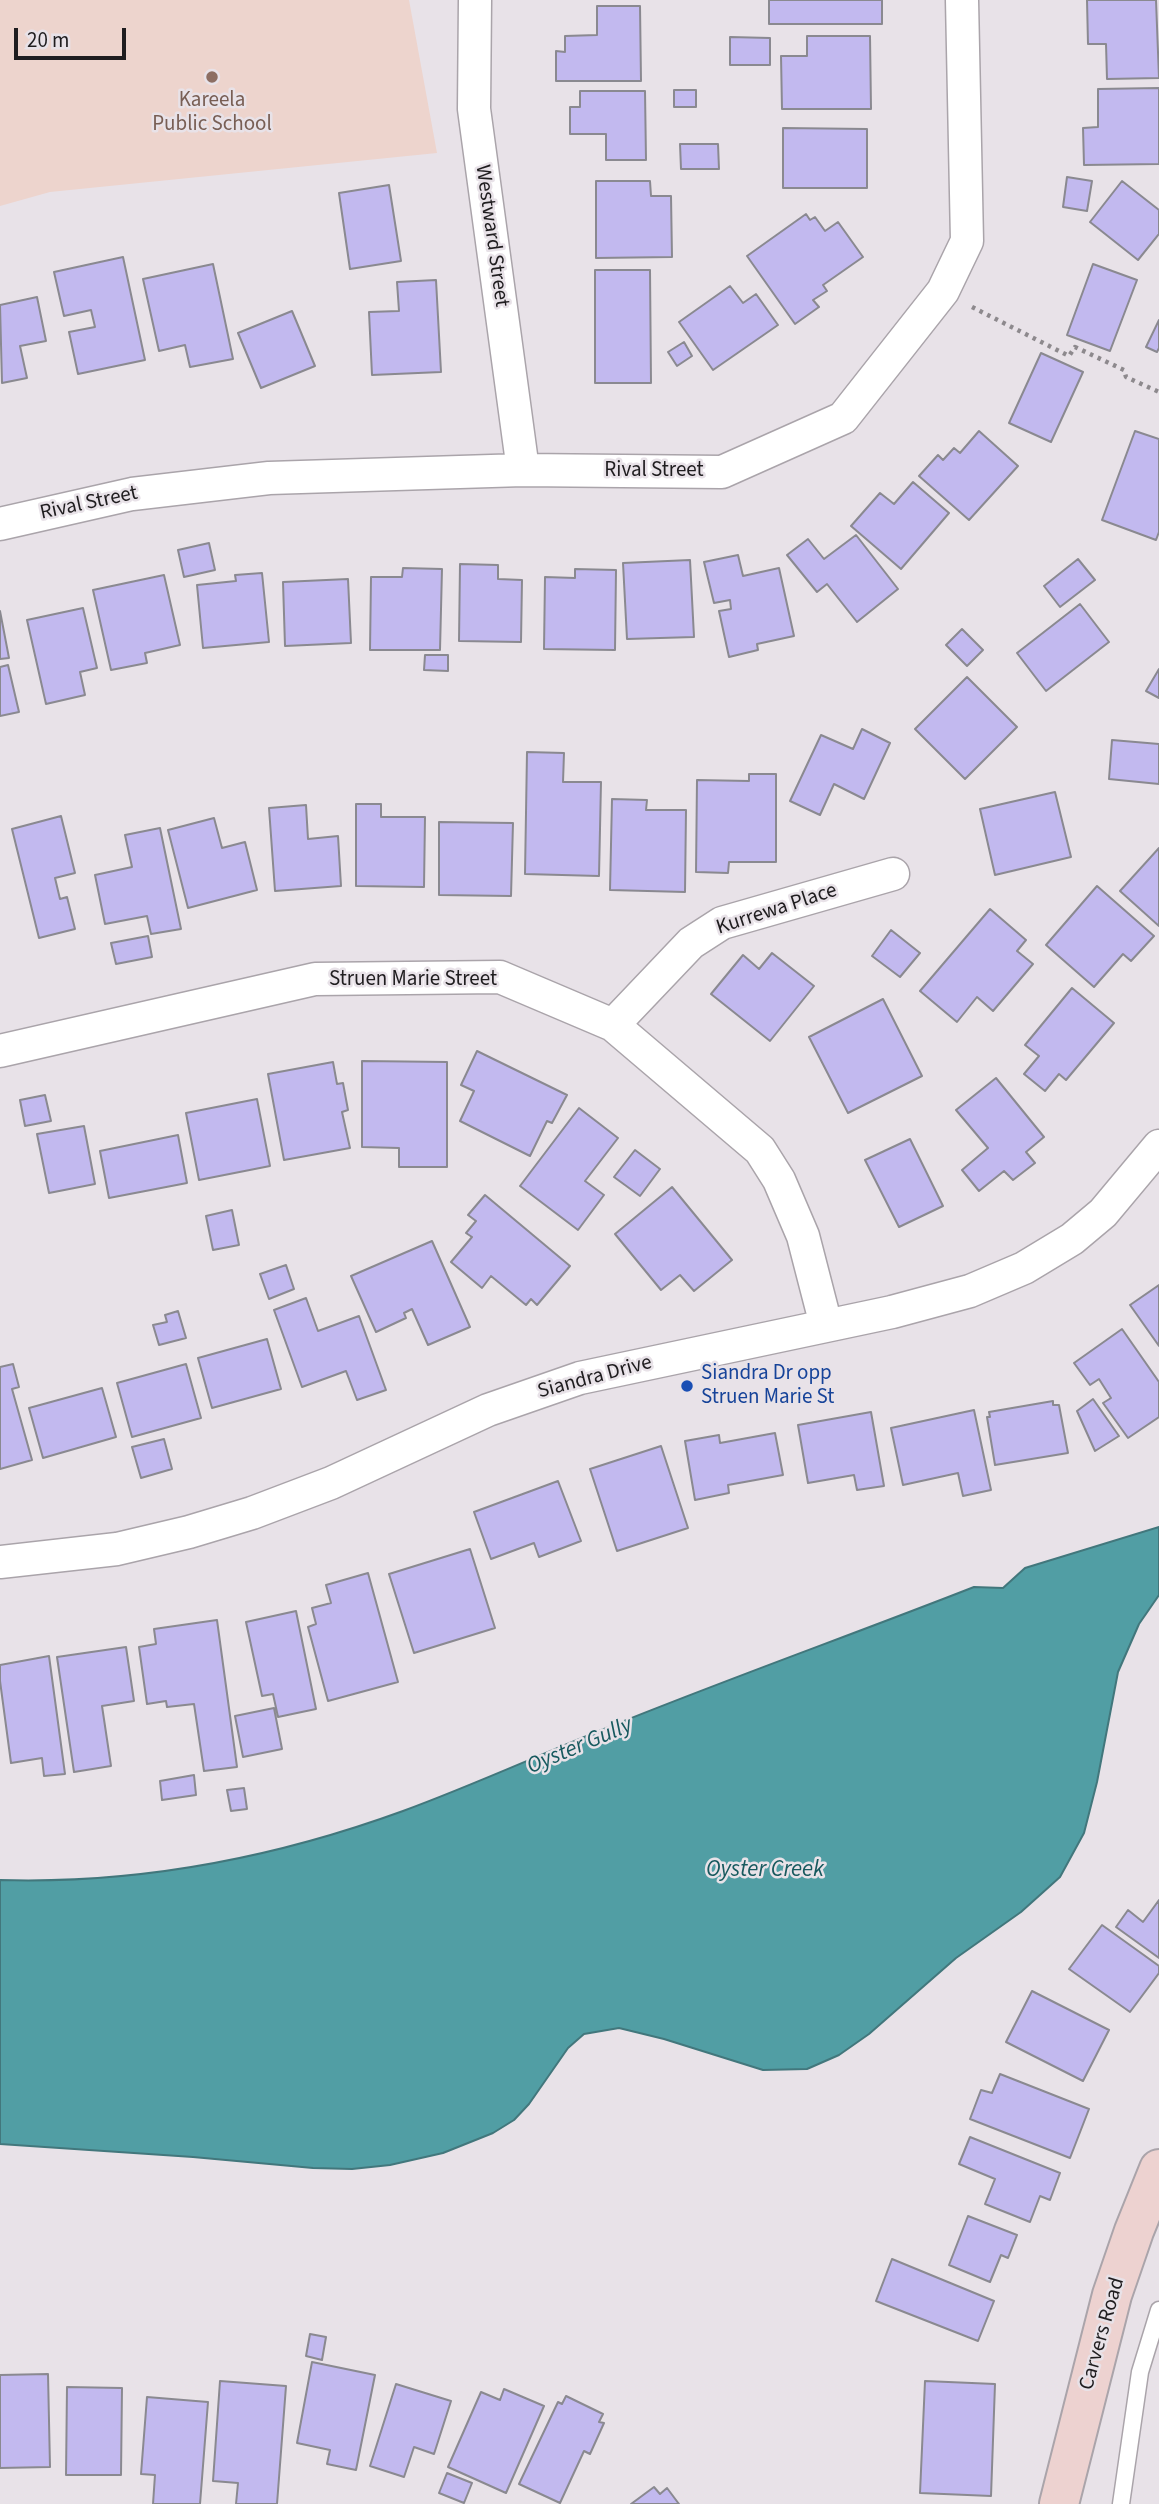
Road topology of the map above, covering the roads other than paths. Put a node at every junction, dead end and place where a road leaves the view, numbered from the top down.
1 (475, 0) edge
2 (962, 0) edge
3 (523, 471) junction
4 (0, 524) edge
5 (893, 874) dead end
6 (613, 1025) junction
7 (0, 1051) edge
8 (1159, 1146) edge
9 (826, 1325) junction
10 (0, 1562) edge
11 (1159, 2169) edge
12 (1159, 2310) edge
13 (1059, 2504) edge
14 (1121, 2504) edge

1 - 3 street, Westward Street
2 - 3 street, Rival Street
3 - 4 street, Rival Street
5 - 6 street, Kurrewa Place
6 - 7 street, Struen Marie Street
6 - 9 street, Struen Marie Street
8 - 9 street, Siandra Drive
9 - 10 street, Siandra Drive
11 - 13 street, Carvers Road
12 - 14 lane

